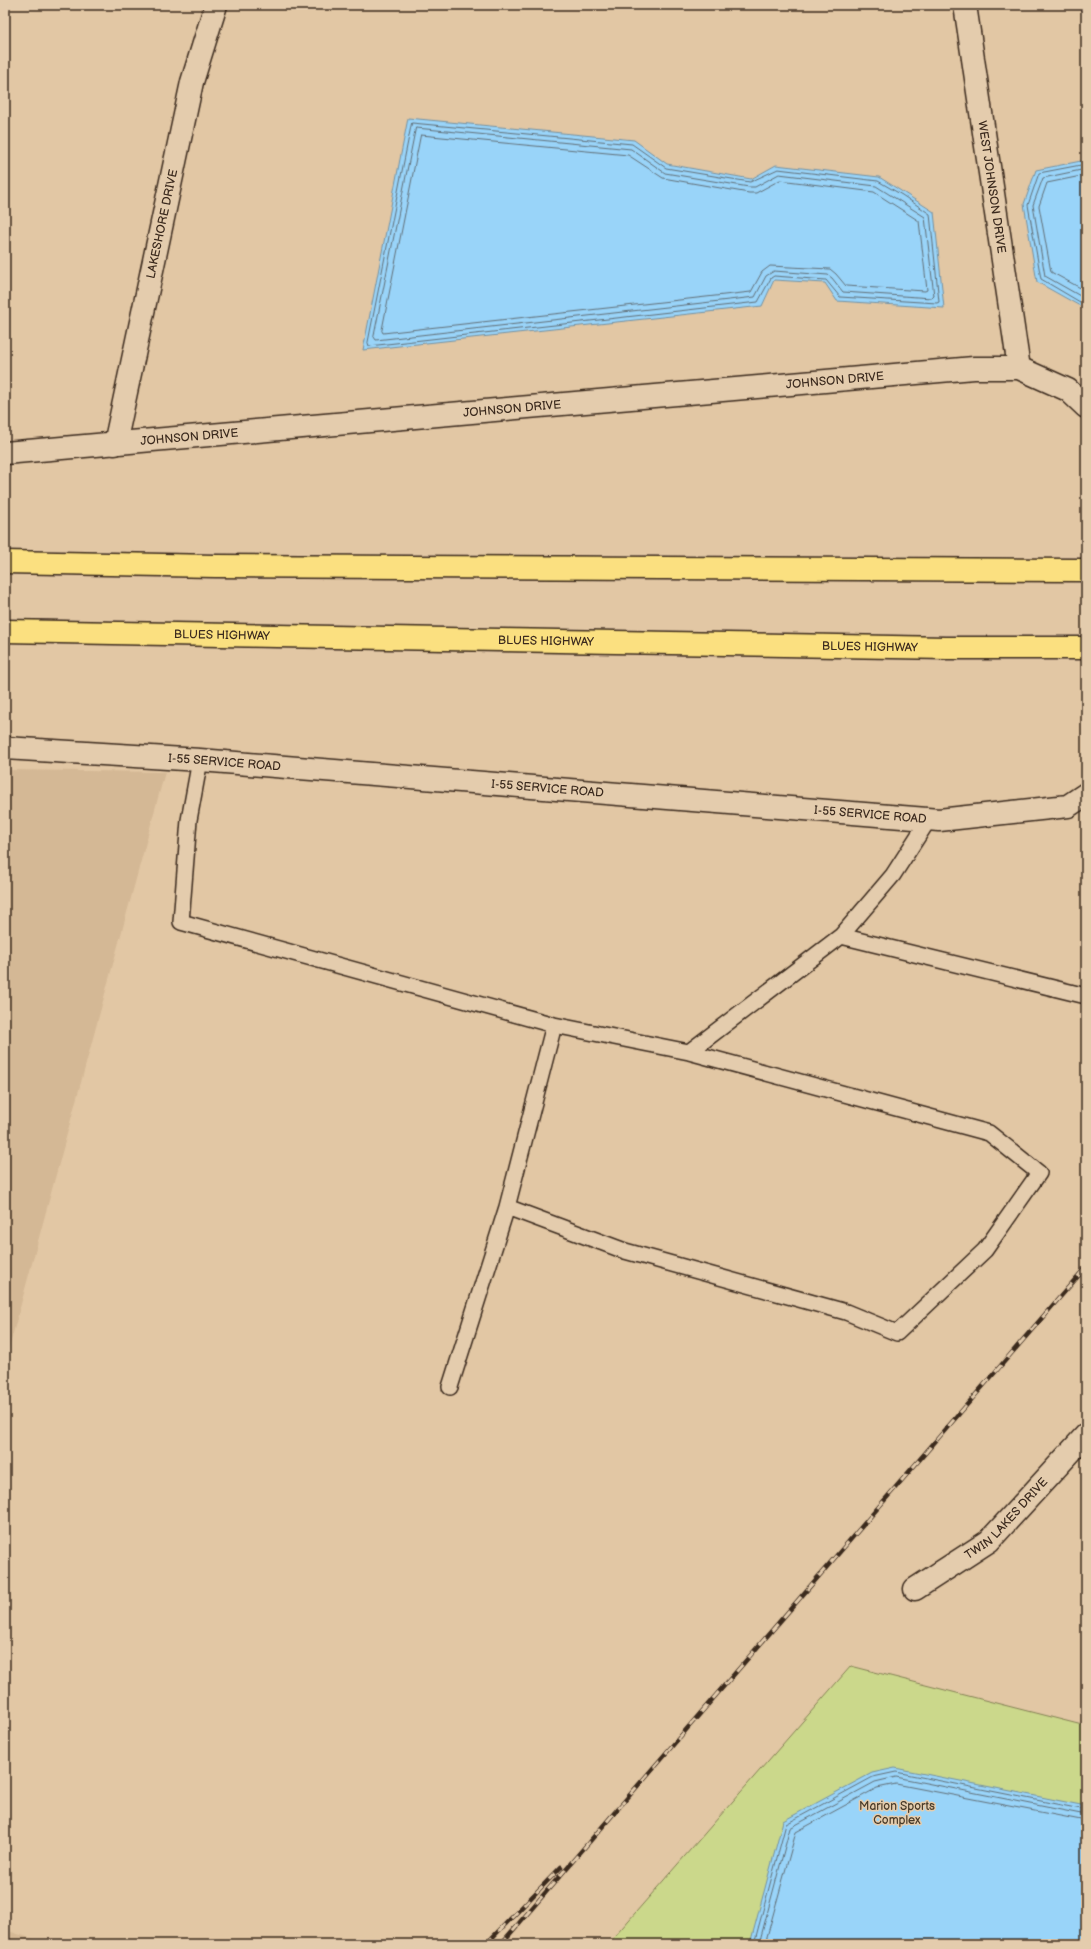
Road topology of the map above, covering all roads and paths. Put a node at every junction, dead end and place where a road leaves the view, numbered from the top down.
1 (216, 5) edge
2 (965, 5) edge
3 (1019, 368) junction
4 (1086, 406) edge
5 (115, 444) junction
6 (5, 453) edge
7 (5, 562) edge
8 (1086, 570) edge
9 (5, 631) edge
10 (1086, 648) edge
11 (5, 748) edge
12 (200, 760) junction
13 (1086, 794) edge
14 (929, 819) junction
15 (841, 936) junction
16 (1086, 996) edge
17 (554, 1025) junction
18 (689, 1052) junction
19 (507, 1207) junction
20 (450, 1387) dead end
21 (1086, 1435) edge
22 (915, 1589) dead end

1 - 5 street, LAKESHORE DRIVE
2 - 3 street, WEST JOHNSON DRIVE
3 - 4 street
3 - 5 street, JOHNSON DRIVE
5 - 6 street, JOHNSON DRIVE
7 - 8 highway
9 - 10 highway, BLUES HIGHWAY
11 - 12 street, I-55 SERVICE ROAD
12 - 14 street, I-55 SERVICE ROAD
12 - 17 lane
13 - 14 street, I-55 SERVICE ROAD
14 - 15 lane
15 - 16 lane
15 - 18 lane
17 - 18 lane
17 - 19 lane
18 - 19 lane
19 - 20 lane
21 - 22 street, TWIN LAKES DRIVE

